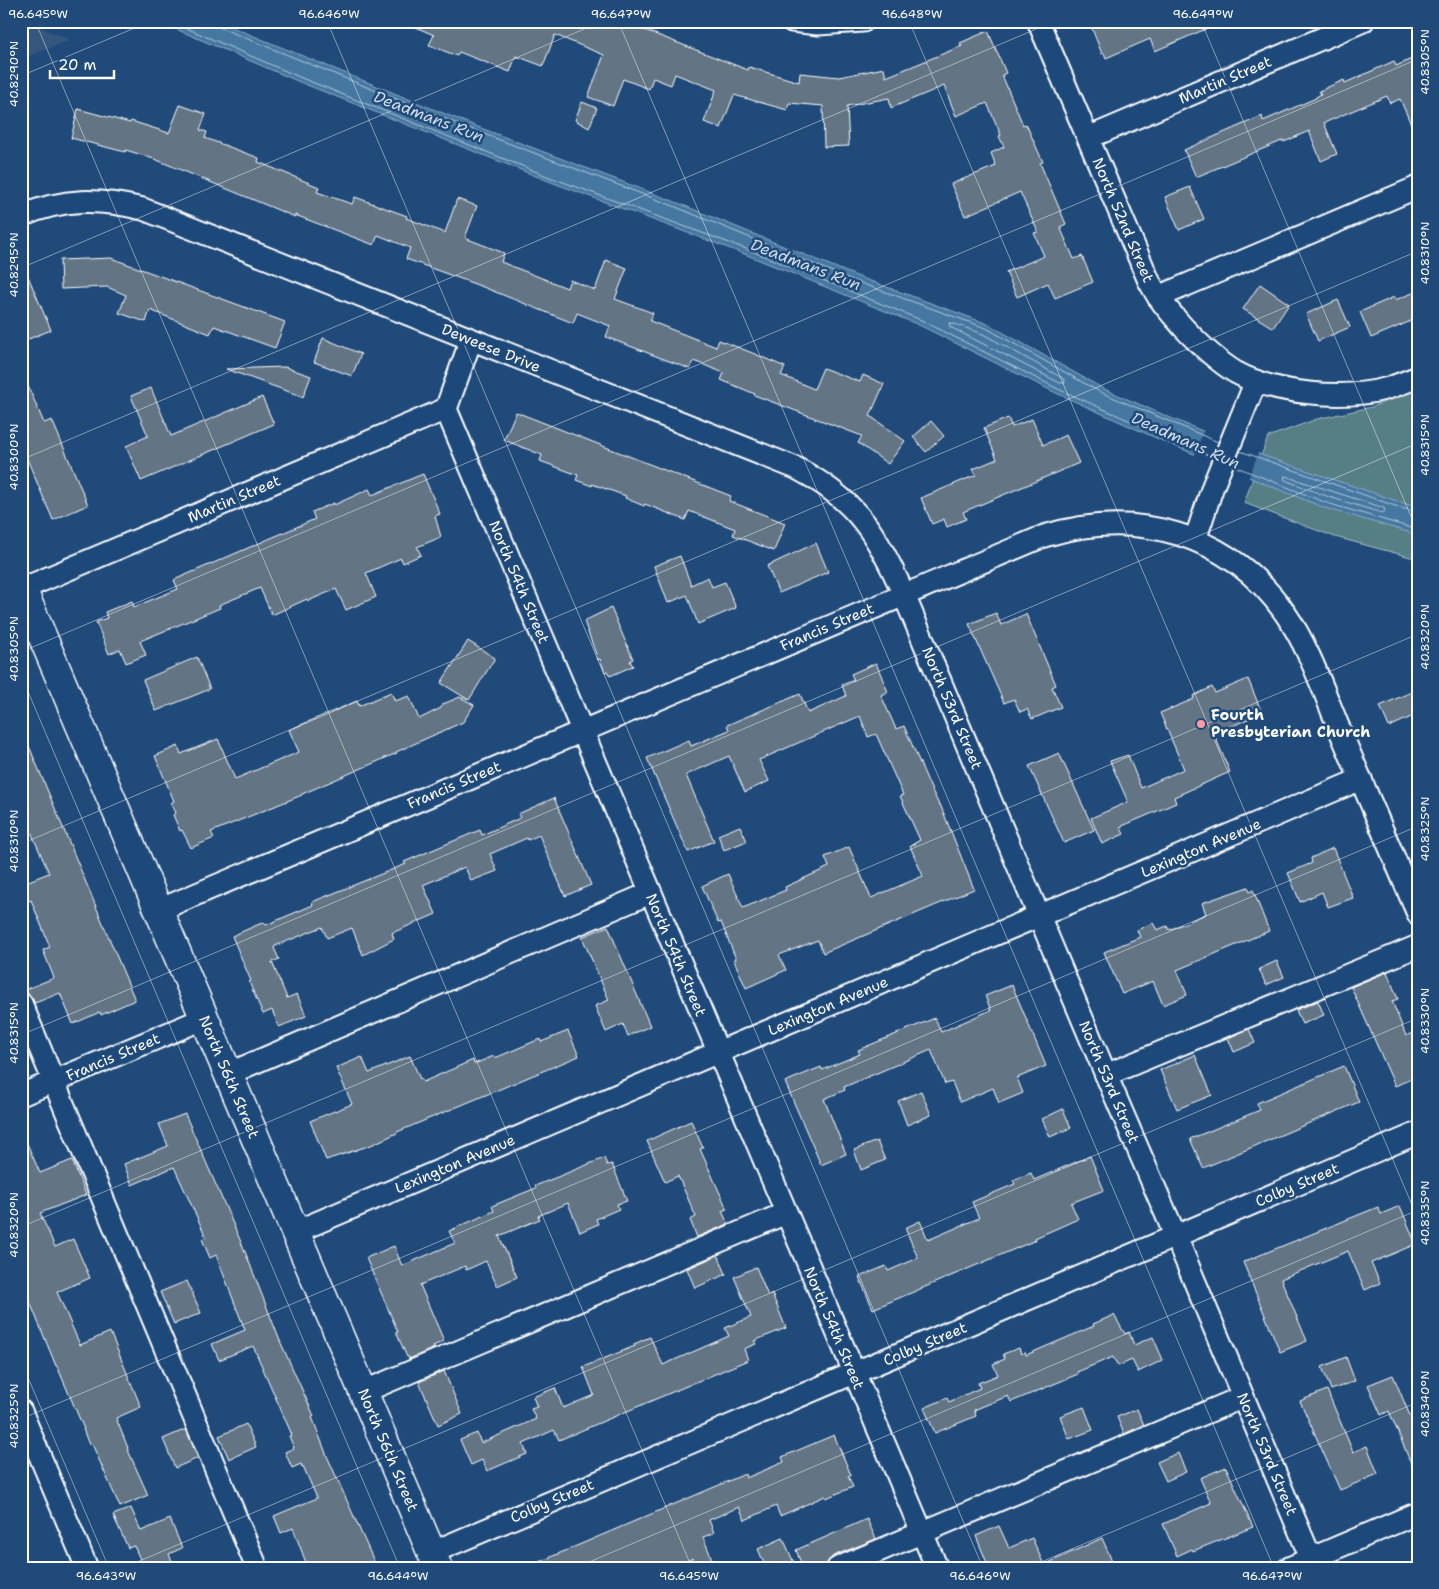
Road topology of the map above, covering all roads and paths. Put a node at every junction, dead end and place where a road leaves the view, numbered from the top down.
1 (792, 21) edge
2 (862, 21) edge
3 (1038, 21) edge
4 (1363, 21) edge
5 (1088, 138) junction
6 (1418, 187) edge
7 (21, 216) edge
8 (1158, 297) junction
9 (471, 340) junction
10 (1418, 377) edge
11 (1256, 381) junction
12 (446, 409) junction
13 (1195, 540) junction
14 (22, 588) edge
15 (904, 595) junction
16 (582, 732) junction
17 (1361, 780) junction
18 (650, 893) junction
19 (159, 910) junction
20 (1418, 914) edge
21 (1039, 916) junction
22 (1418, 946) edge
23 (21, 1002) edge
24 (204, 1018) junction
25 (718, 1053) junction
26 (228, 1074) junction
27 (1106, 1075) junction
28 (54, 1081) junction
29 (21, 1095) edge
30 (1418, 1133) edge
31 (786, 1213) junction
32 (295, 1232) junction
33 (1176, 1237) junction
34 (854, 1374) junction
35 (363, 1392) junction
36 (1243, 1397) junction
37 (21, 1411) edge
38 (1418, 1513) edge
39 (922, 1532) junction
40 (434, 1560) edge
41 (1313, 1563) edge
42 (88, 1568) edge
43 (258, 1568) edge
44 (838, 1568) edge
45 (937, 1568) edge
46 (1289, 1568) edge

1 - 2 street
3 - 5 street, North 52nd Street
4 - 5 street, Martin Street
5 - 8 street, North 52nd Street
6 - 8 street
7 - 9 street, Deweese Drive
8 - 11 street, North 52nd Street
9 - 12 street
9 - 15 street, Deweese Drive
10 - 11 street
11 - 13 street
12 - 14 street, Martin Street
12 - 16 street, North 54th Street
13 - 15 street, Francis Street
13 - 17 street
14 - 19 main road, North 56th Street
15 - 16 street, Francis Street
15 - 21 street, North 53rd Street
16 - 18 street, North 54th Street
16 - 19 street, Francis Street
17 - 20 street
17 - 21 street, Lexington Avenue
18 - 25 street, North 54th Street
18 - 26 street
19 - 24 main road, North 56th Street
21 - 25 street, Lexington Avenue
21 - 27 street, North 53rd Street
22 - 27 street
23 - 28 street
24 - 26 main road, North 56th Street
24 - 28 street, Francis Street
25 - 31 street, North 54th Street
25 - 32 street, Lexington Avenue
26 - 32 main road, North 56th Street
27 - 33 street, North 53rd Street
28 - 29 street, Francis Street
28 - 43 street
30 - 33 street, Colby Street
31 - 34 street, North 54th Street
31 - 35 street
32 - 35 main road, North 56th Street
33 - 34 street, Colby Street
33 - 36 street, North 53rd Street
34 - 39 street, North 54th Street
34 - 40 street, Colby Street
35 - 40 main road, North 56th Street
36 - 39 street
36 - 41 street, North 53rd Street
37 - 42 street
38 - 41 street
39 - 44 street
39 - 45 street, North 54th Street
41 - 46 street

